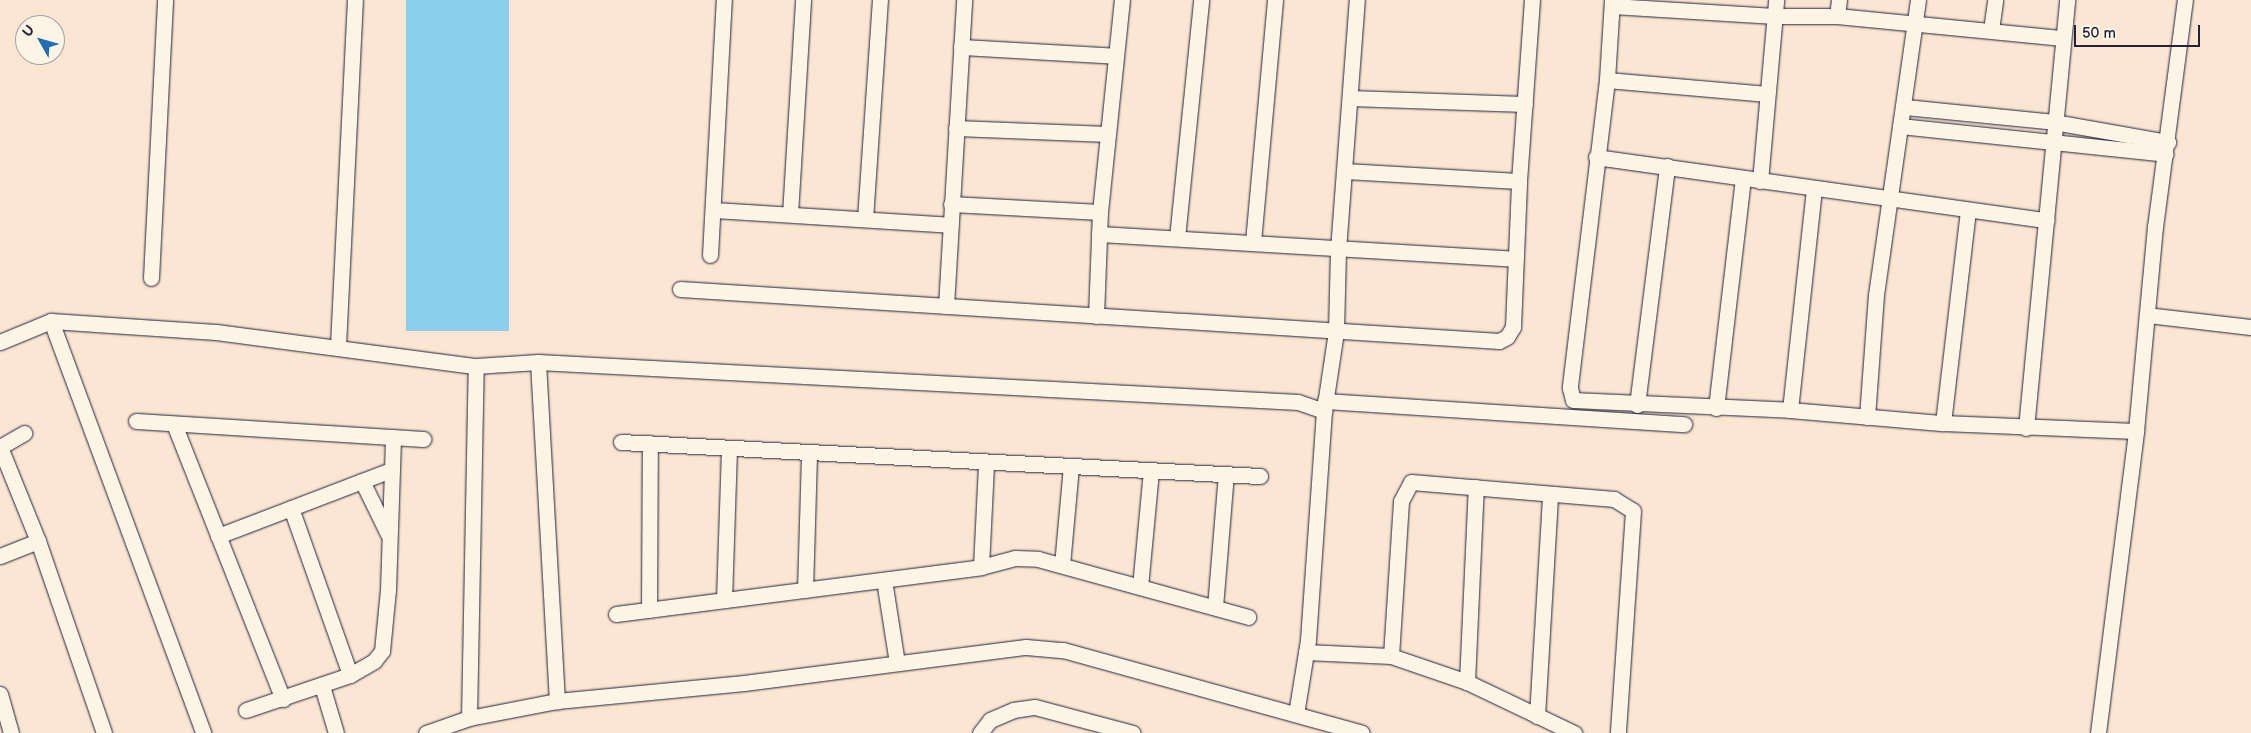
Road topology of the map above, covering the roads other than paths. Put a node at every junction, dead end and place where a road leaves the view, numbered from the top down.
1 (165, 0) edge
2 (355, 0) edge
3 (724, 0) edge
4 (803, 0) edge
5 (880, 0) edge
6 (964, 0) edge
7 (1122, 0) edge
8 (1202, 0) edge
9 (1275, 0) edge
10 (1357, 0) edge
11 (1532, 0) edge
12 (1776, 0) edge
13 (1839, 0) edge
14 (1918, 0) edge
15 (1995, 0) edge
16 (2067, 0) edge
17 (2185, 0) edge
18 (1612, 3) edge
19 (1681, 4) edge
20 (1775, 16) junction
21 (1837, 16) junction
22 (1915, 22) junction
23 (1991, 30) junction
24 (2063, 38) junction
25 (961, 46) junction
26 (1116, 56) junction
27 (1607, 80) junction
28 (1767, 94) junction
29 (1350, 98) junction
30 (1525, 104) junction
31 (1905, 107) junction
32 (2054, 122) junction
33 (1900, 126) junction
34 (956, 128) junction
35 (1108, 134) junction
36 (2052, 144) junction
37 (2167, 148) junction
38 (1596, 157) junction
39 (1667, 166) junction
40 (1344, 171) junction
41 (1743, 179) junction
42 (1760, 180) junction
43 (1519, 181) junction
44 (1814, 188) junction
45 (1888, 198) junction
46 (951, 204) junction
47 (714, 210) junction
48 (1968, 210) junction
49 (1100, 212) junction
50 (790, 214) junction
51 (865, 220) junction
52 (2047, 220) junction
53 (950, 225) junction
54 (1099, 234) junction
55 (1177, 238) junction
56 (1254, 242) junction
57 (1338, 250) junction
58 (710, 255) dead end
59 (1515, 259) junction
60 (151, 278) dead end
61 (680, 289) dead end
62 (946, 306) junction
63 (2147, 315) junction
64 (1096, 316) junction
65 (51, 321) junction
66 (2251, 327) edge
67 (1336, 332) junction
68 (0, 342) edge
69 (338, 346) junction
70 (538, 362) junction
71 (476, 366) junction
72 (1638, 405) junction
73 (1324, 406) junction
74 (1716, 408) junction
75 (1790, 410) junction
76 (1867, 417) junction
77 (136, 421) dead end
78 (174, 424) junction
79 (1684, 424) dead end
80 (1943, 424) junction
81 (2026, 428) junction
82 (2136, 432) junction
83 (24, 433) dead end
84 (392, 437) junction
85 (423, 439) dead end
86 (621, 442) dead end
87 (650, 443) junction
88 (0, 447) edge
89 (729, 448) junction
90 (809, 454) junction
91 (986, 463) junction
92 (1071, 467) junction
93 (391, 470) junction
94 (1151, 471) junction
95 (1226, 474) junction
96 (1260, 476) dead end
97 (362, 481) junction
98 (1476, 488) junction
99 (1550, 494) junction
100 (291, 508) junction
101 (218, 536) junction
102 (389, 536) junction
103 (38, 541) junction
104 (0, 556) edge
105 (1062, 565) junction
106 (981, 567) junction
107 (884, 580) junction
108 (1140, 587) junction
109 (805, 590) junction
110 (724, 600) junction
111 (1215, 608) junction
112 (649, 610) junction
113 (616, 614) dead end
114 (1248, 617) dead end
115 (1306, 652) junction
116 (1391, 656) junction
117 (897, 663) junction
118 (350, 675) junction
119 (1467, 682) junction
120 (322, 686) junction
121 (0, 694) edge
122 (283, 699) junction
123 (557, 701) junction
124 (246, 710) dead end
125 (1296, 714) junction
126 (1537, 716) junction
127 (469, 718) junction
128 (11, 733) edge
129 (104, 733) edge
130 (203, 733) edge
131 (336, 733) edge
132 (426, 733) edge
133 (980, 733) edge
134 (1133, 733) edge
135 (1362, 733) edge
136 (1574, 733) edge
137 (1618, 733) edge
138 (2098, 733) edge

1 - 60 street
2 - 69 street
3 - 47 street
4 - 50 street
5 - 51 street
6 - 25 street
7 - 26 street
8 - 55 street
9 - 56 street
10 - 29 street
11 - 30 street
12 - 20 street
13 - 21 street
14 - 22 street
15 - 23 street
16 - 24 street
17 - 37 street
18 - 19 street
18 - 27 street
19 - 20 street
20 - 21 street
20 - 28 street
21 - 22 street
22 - 23 street
22 - 31 street
23 - 24 street
24 - 32 street
25 - 26 street
25 - 34 street
26 - 35 street
27 - 28 street
27 - 38 street
28 - 42 street
29 - 30 street
29 - 40 street
30 - 43 street
31 - 32 street
31 - 33 street
32 - 36 street
32 - 37 street
33 - 36 street
33 - 45 street
34 - 35 street
34 - 46 street
35 - 49 street
36 - 37 street
36 - 52 street
37 - 63 street
38 - 39 street
38 - 72 street
39 - 41 street
39 - 72 street
40 - 43 street
40 - 57 street
41 - 42 street
41 - 74 street
42 - 44 street
43 - 59 street
44 - 45 street
44 - 75 street
45 - 48 street
45 - 76 street
46 - 49 street
46 - 53 street
47 - 50 street
47 - 58 street
48 - 52 street
48 - 80 street
49 - 54 street
50 - 51 street
51 - 53 street
52 - 81 street
53 - 62 street
54 - 55 street
54 - 64 street
55 - 56 street
56 - 57 street
57 - 59 street
57 - 67 street
59 - 67 street
61 - 62 street
62 - 64 street
63 - 66 street
63 - 82 street
64 - 67 street
65 - 68 street
65 - 69 street
65 - 130 street
67 - 73 street
69 - 71 street
70 - 71 street
70 - 73 street
70 - 123 street
71 - 127 street
72 - 74 street
73 - 79 street
73 - 115 street
74 - 75 street
75 - 76 street
76 - 80 street
77 - 78 street
78 - 84 street
78 - 101 street
80 - 81 street
81 - 82 street
82 - 138 street
83 - 88 street
84 - 85 street
84 - 93 street
86 - 87 street
87 - 89 street
87 - 112 street
88 - 103 street
89 - 90 street
89 - 110 street
90 - 91 street
90 - 109 street
91 - 92 street
91 - 106 street
92 - 94 street
92 - 105 street
93 - 97 street
93 - 102 street
94 - 95 street
94 - 108 street
95 - 96 street
95 - 111 street
97 - 100 street
97 - 102 street
98 - 99 street
98 - 116 street
98 - 119 street
99 - 126 street
99 - 137 street
100 - 101 street
100 - 118 street
101 - 122 street
102 - 118 street
103 - 104 street
103 - 129 street
105 - 106 street
105 - 108 street
106 - 107 street
107 - 109 street
107 - 117 street
108 - 111 street
109 - 110 street
110 - 112 street
111 - 114 street
112 - 113 street
115 - 116 street
115 - 125 street
116 - 119 street
117 - 123 street
117 - 125 street
118 - 120 street
119 - 126 street
120 - 122 street
120 - 131 street
121 - 128 street
122 - 124 street
123 - 127 street
125 - 135 street
126 - 136 street
127 - 132 street
133 - 134 street

